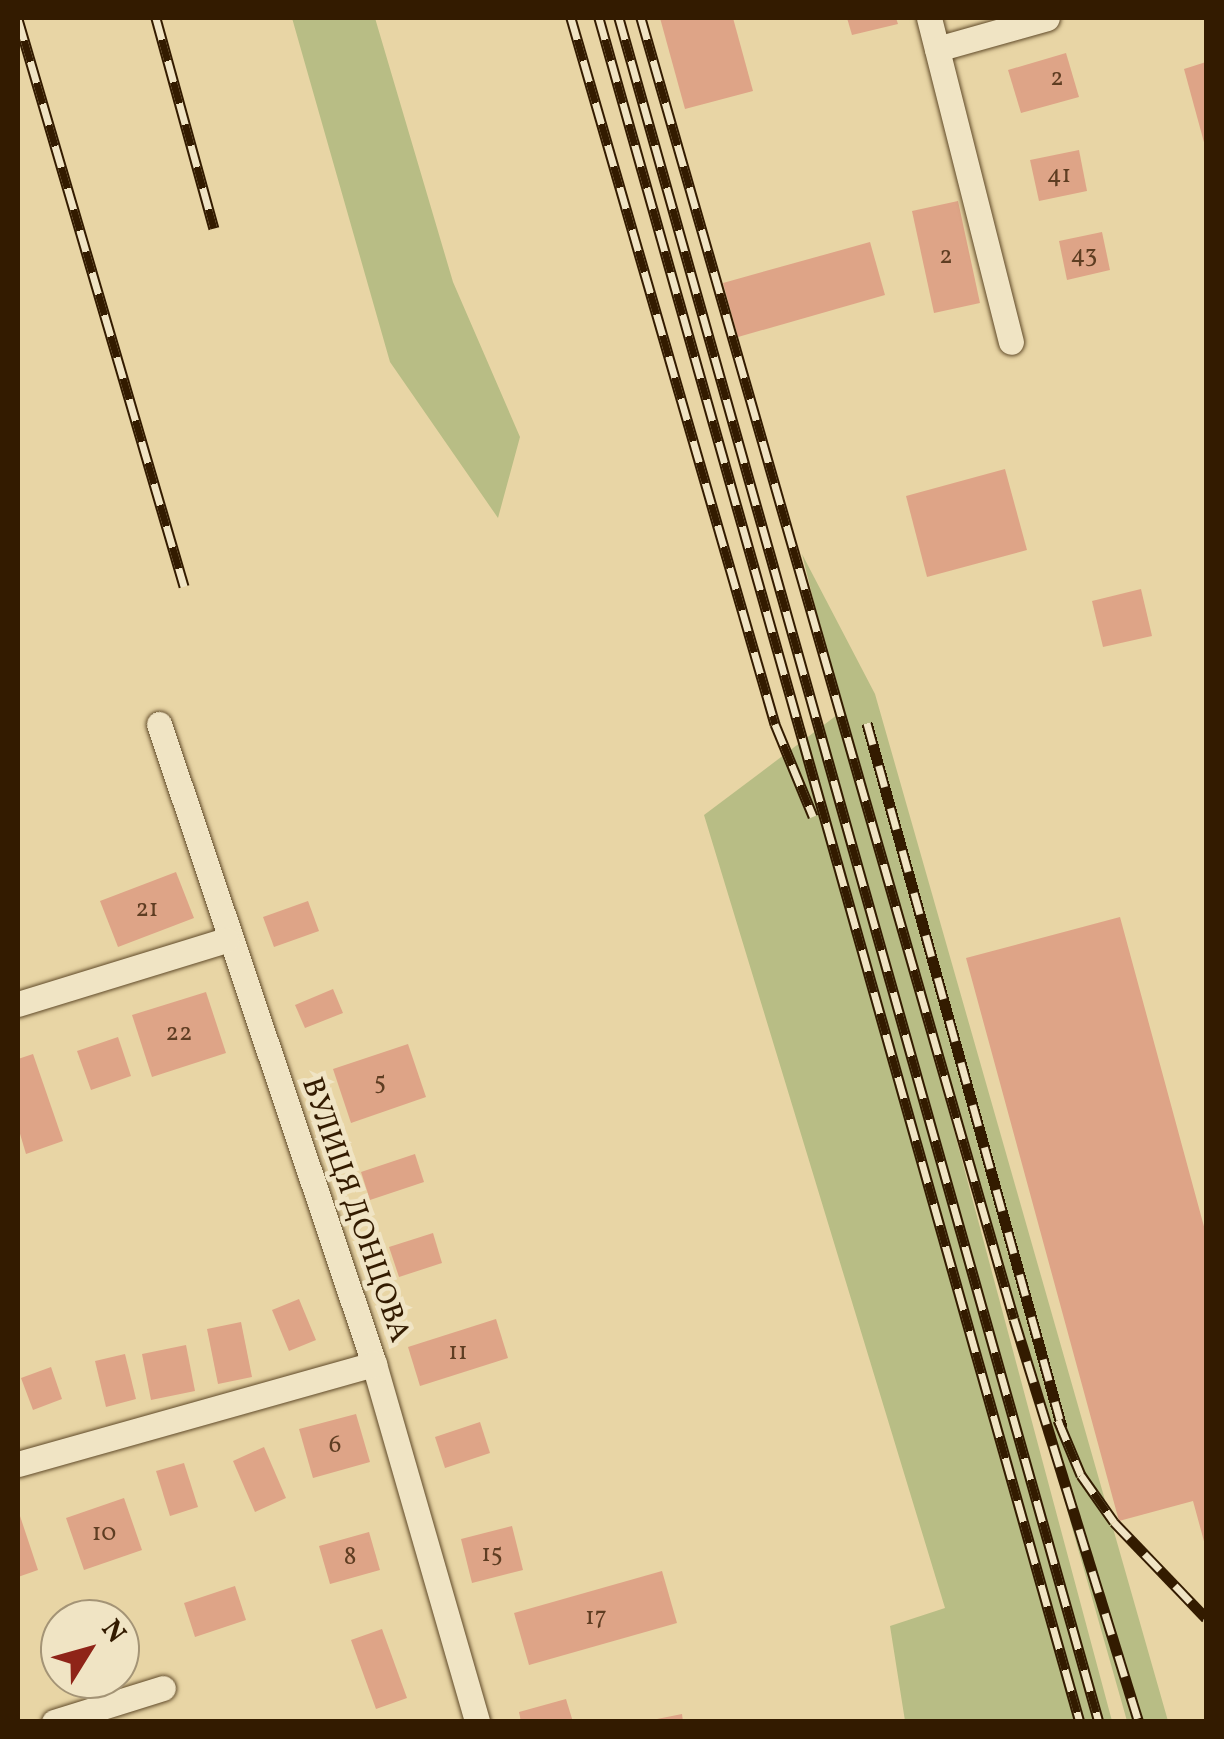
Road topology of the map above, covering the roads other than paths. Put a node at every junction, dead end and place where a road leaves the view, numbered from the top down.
1 (930, 18) edge
2 (1047, 18) edge
3 (937, 49) junction
4 (1010, 342) dead end
5 (159, 724) dead end
6 (226, 940) junction
7 (18, 1004) edge
8 (374, 1364) junction
9 (18, 1464) edge
10 (163, 1688) dead end
11 (54, 1722) edge
12 (477, 1722) edge

1 - 3 street
2 - 3 street
3 - 4 street
5 - 6 street, ВУЛИЦЯ ДОНЦОВА
6 - 7 street
6 - 8 street, ВУЛИЦЯ ДОНЦОВА
8 - 9 street
8 - 12 street, ВУЛИЦЯ ДОНЦОВА
10 - 11 street

